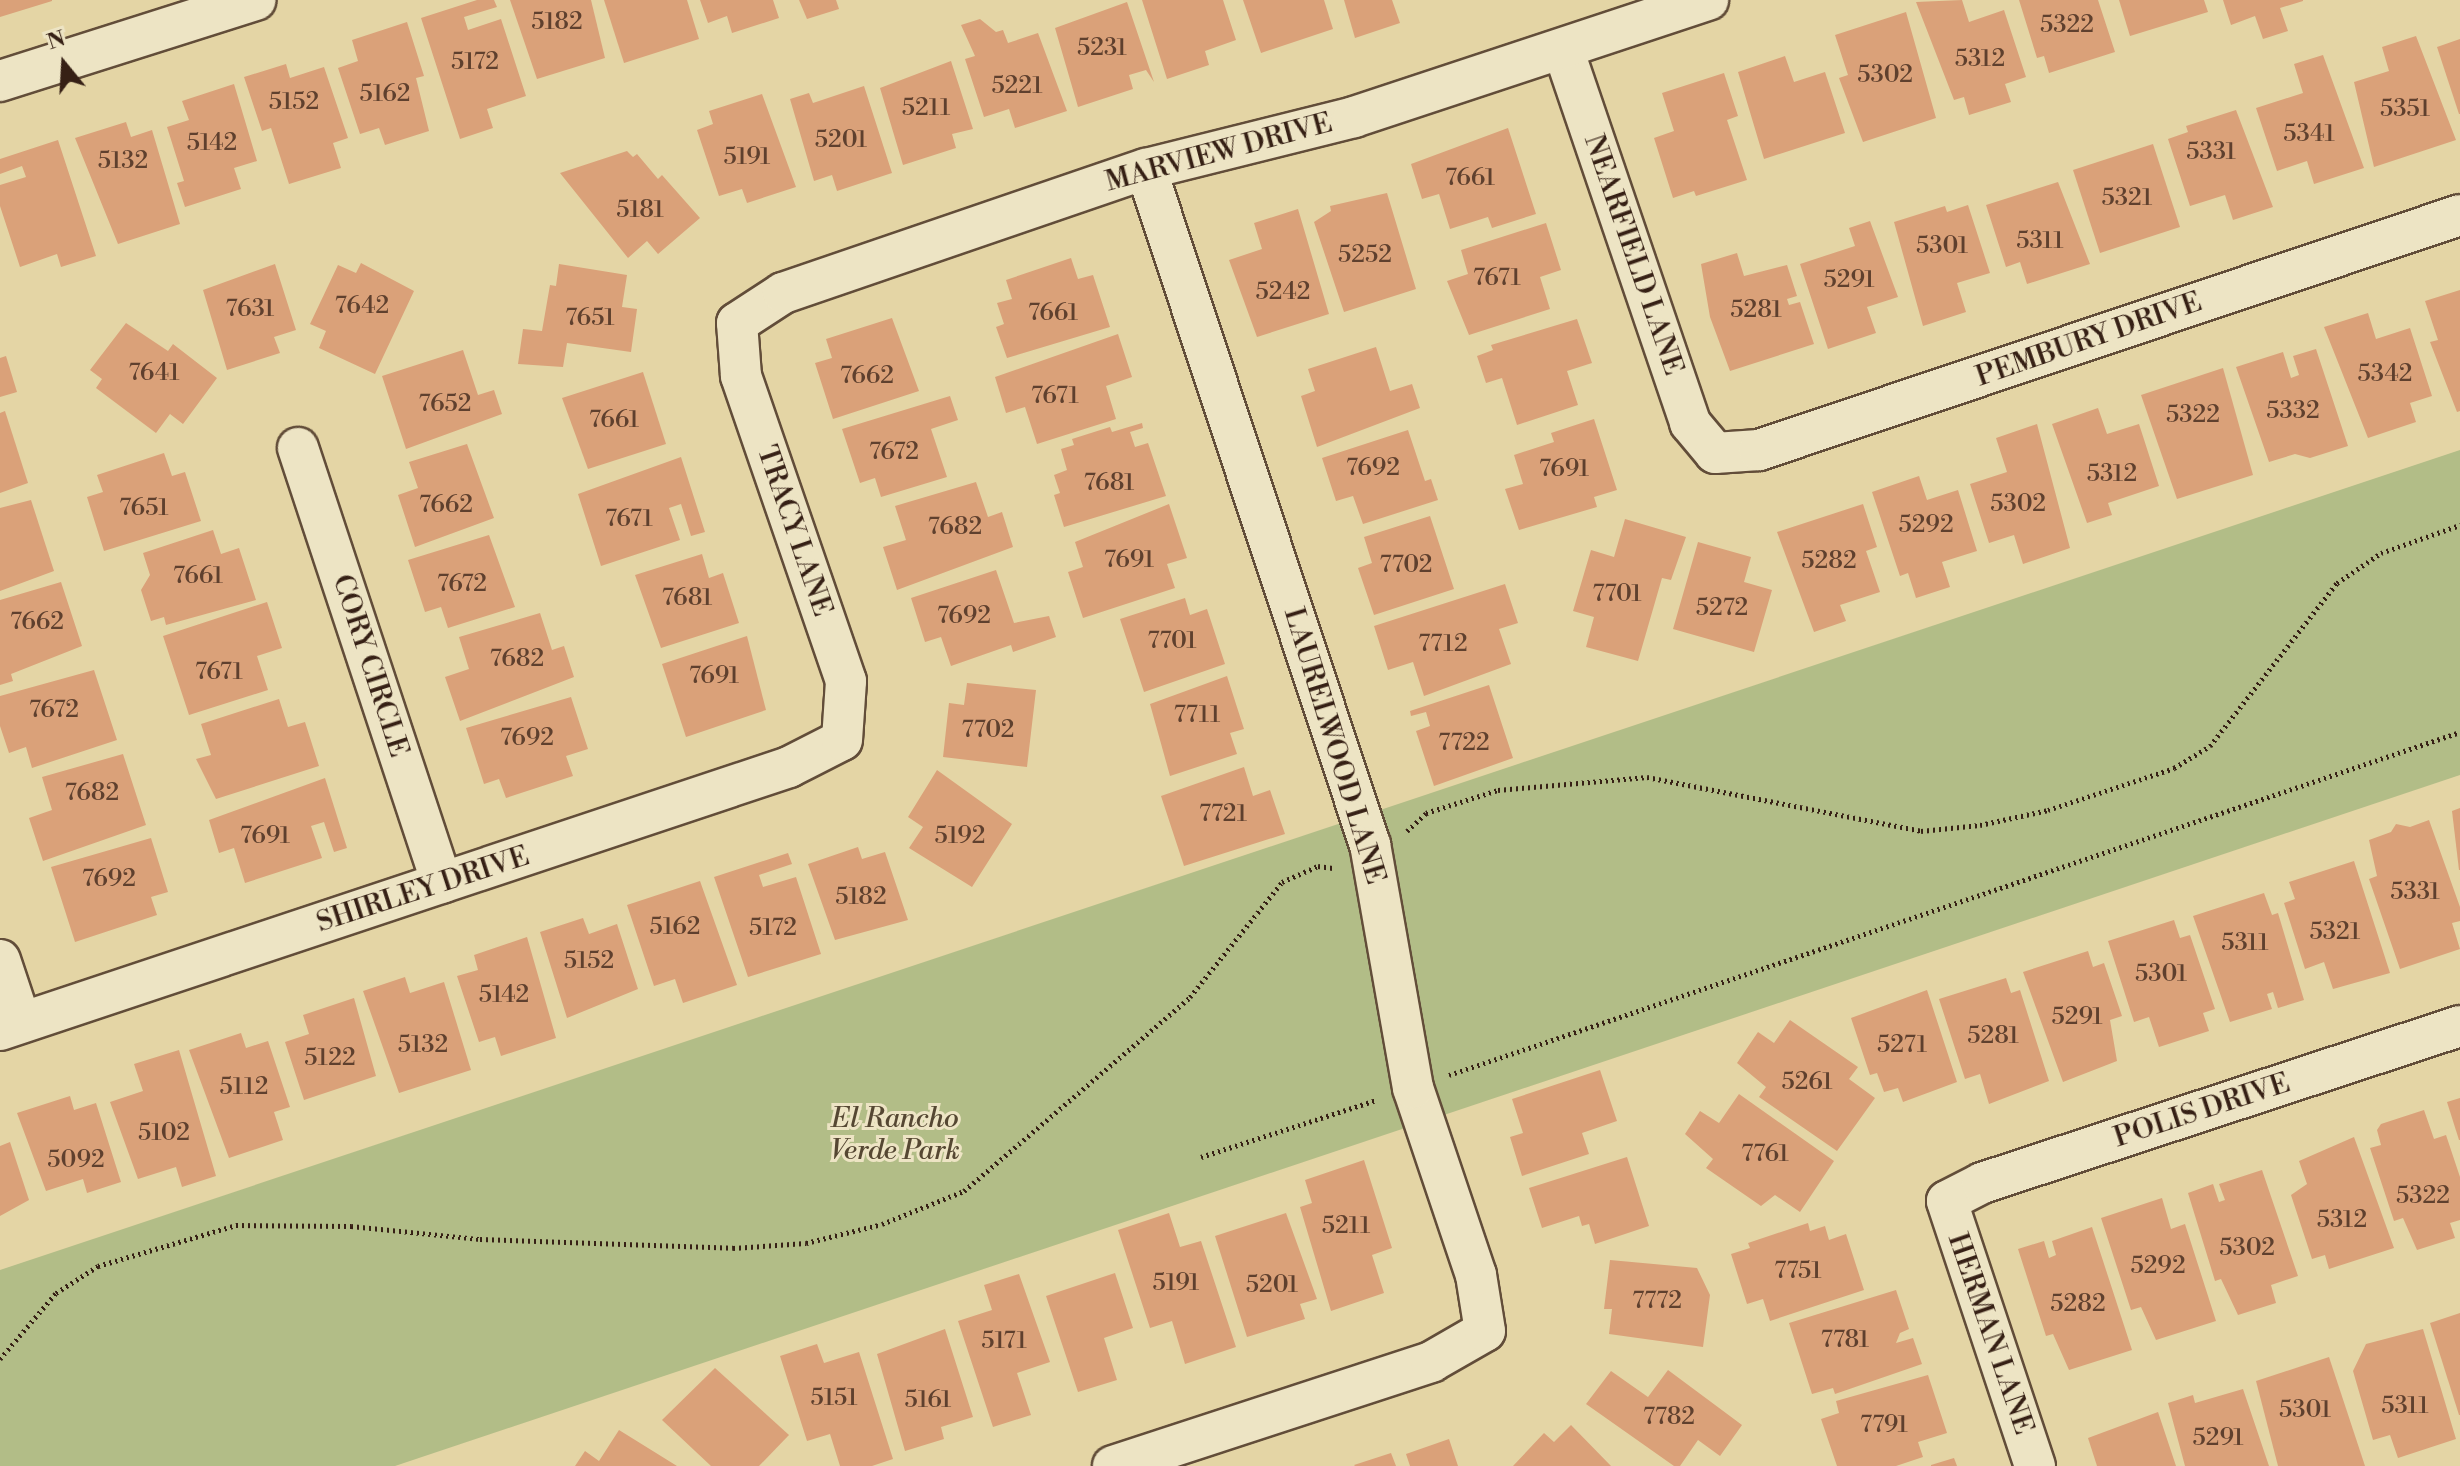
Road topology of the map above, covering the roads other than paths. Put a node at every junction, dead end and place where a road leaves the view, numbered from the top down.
1 (255, 0) edge
2 (1708, 0) edge
3 (147, 17) edge
4 (1563, 49) junction
5 (0, 81) edge
6 (1146, 169) junction
7 (2460, 215) edge
8 (737, 323) joint
9 (298, 448) dead end
10 (1715, 453) joint
11 (842, 740) joint
12 (442, 883) junction
13 (0, 960) edge
14 (10, 1026) edge
15 (2460, 1026) edge
16 (1947, 1201) joint
17 (1113, 1466) edge
18 (2035, 1466) edge

1 - 3 street
2 - 4 street, MARVIEW DRIVE
3 - 5 street
4 - 6 street, MARVIEW DRIVE
4 - 10 street, NEARFIELD LANE
6 - 8 street, MARVIEW DRIVE
6 - 17 street, LAURELWOOD LANE
7 - 10 street, PEMBURY DRIVE
8 - 11 street, TRACY LANE
9 - 12 street, CORY CIRCLE
11 - 12 street, SHIRLEY DRIVE
12 - 14 street, SHIRLEY DRIVE
13 - 14 street
15 - 16 street, POLIS DRIVE
16 - 18 street, HERMAN LANE

